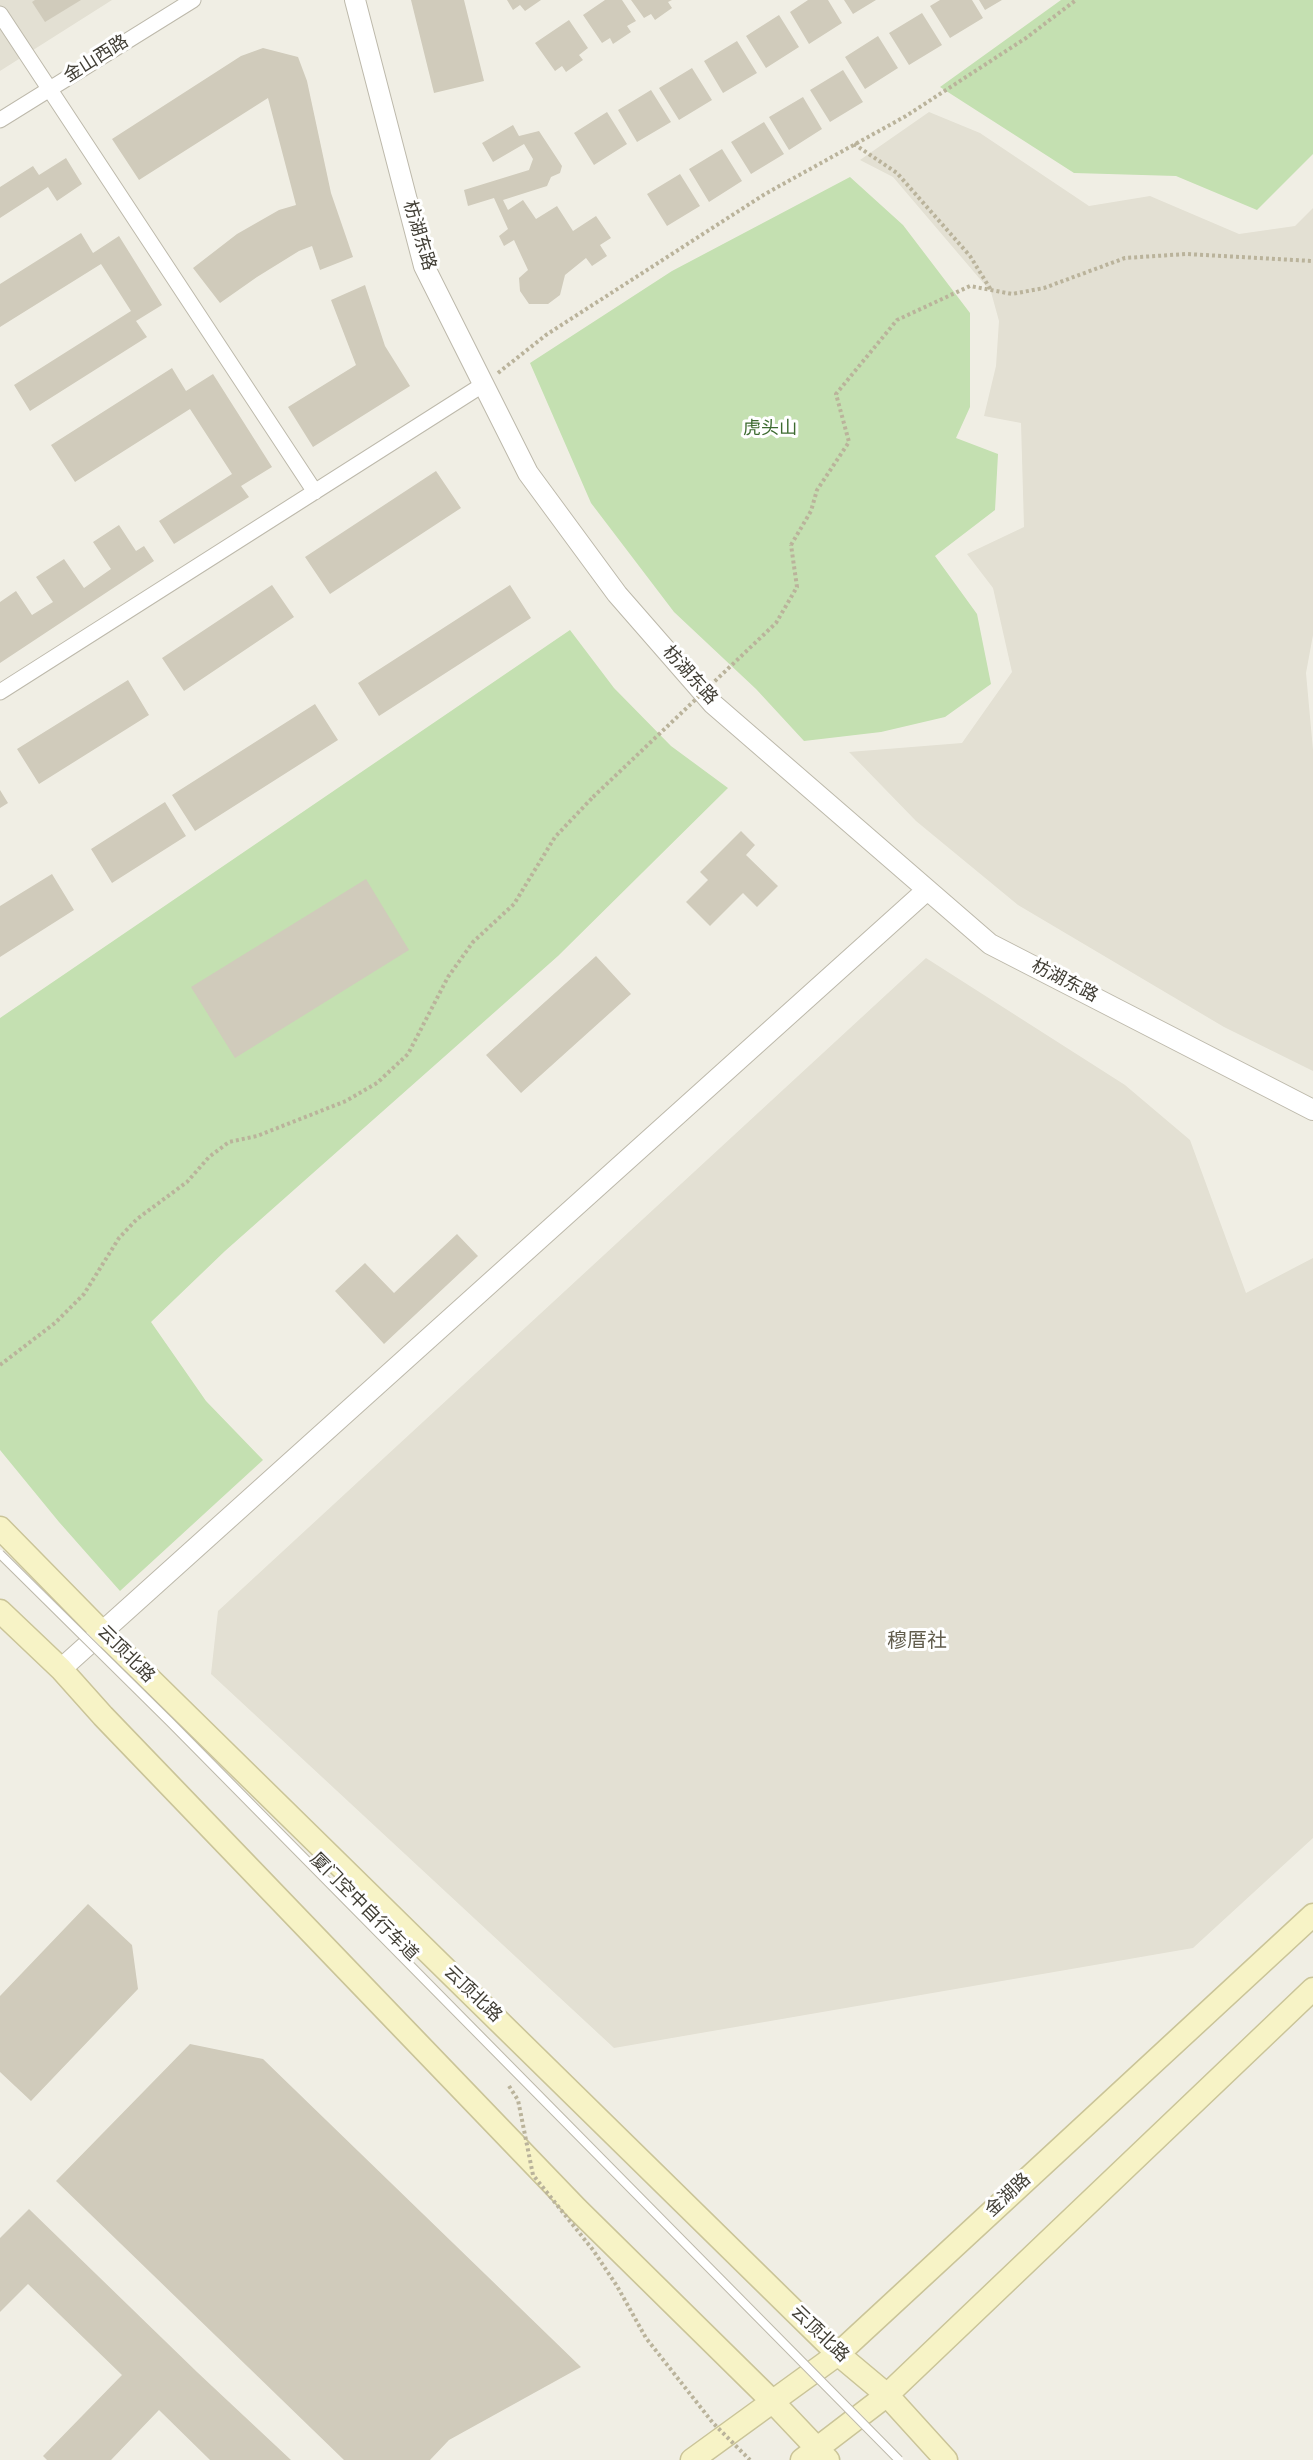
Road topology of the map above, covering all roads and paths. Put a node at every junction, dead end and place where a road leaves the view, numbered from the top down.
1 (193, 0) edge
2 (356, 0) edge
3 (1076, 0) edge
4 (0, 14) edge
5 (49, 90) junction
6 (0, 120) edge
7 (854, 144) junction
8 (1313, 261) edge
9 (992, 291) junction
10 (484, 384) junction
11 (315, 492) junction
12 (0, 692) edge
13 (927, 890) junction
14 (1313, 1110) edge
15 (0, 1365) edge
16 (0, 1527) edge
17 (0, 1554) edge
18 (0, 1611) edge
19 (103, 1633) junction
20 (61, 1670) junction
21 (1313, 1915) edge
22 (1313, 1989) edge
23 (506, 2081) dead end
24 (838, 2354) junction
25 (887, 2395) junction
26 (773, 2402) junction
27 (816, 2457) edge
28 (692, 2460) edge
29 (750, 2460) edge
30 (899, 2460) edge
31 (946, 2460) edge

1 - 5 street, 金山西路
2 - 10 street, 枋湖东路
3 - 7 path
4 - 5 street
5 - 6 street, 金山西路
5 - 11 street
7 - 9 path
7 - 10 path
8 - 9 path
9 - 15 path, bridge
10 - 11 street
10 - 13 street, 枋湖东路
11 - 12 street
13 - 14 street, 枋湖东路
13 - 19 street
16 - 19 main road, 云顶北路
17 - 30 lane, bridge
18 - 20 main road
19 - 20 street
19 - 24 main road, 云顶北路
20 - 26 main road
21 - 24 main road, 金湖路
22 - 25 main road
23 - 29 path, bridge
24 - 25 main road, 云顶北路
24 - 26 main road, 金湖路
25 - 27 main road
25 - 31 main road, 云顶北路
26 - 27 main road
26 - 28 main road, 金湖路

